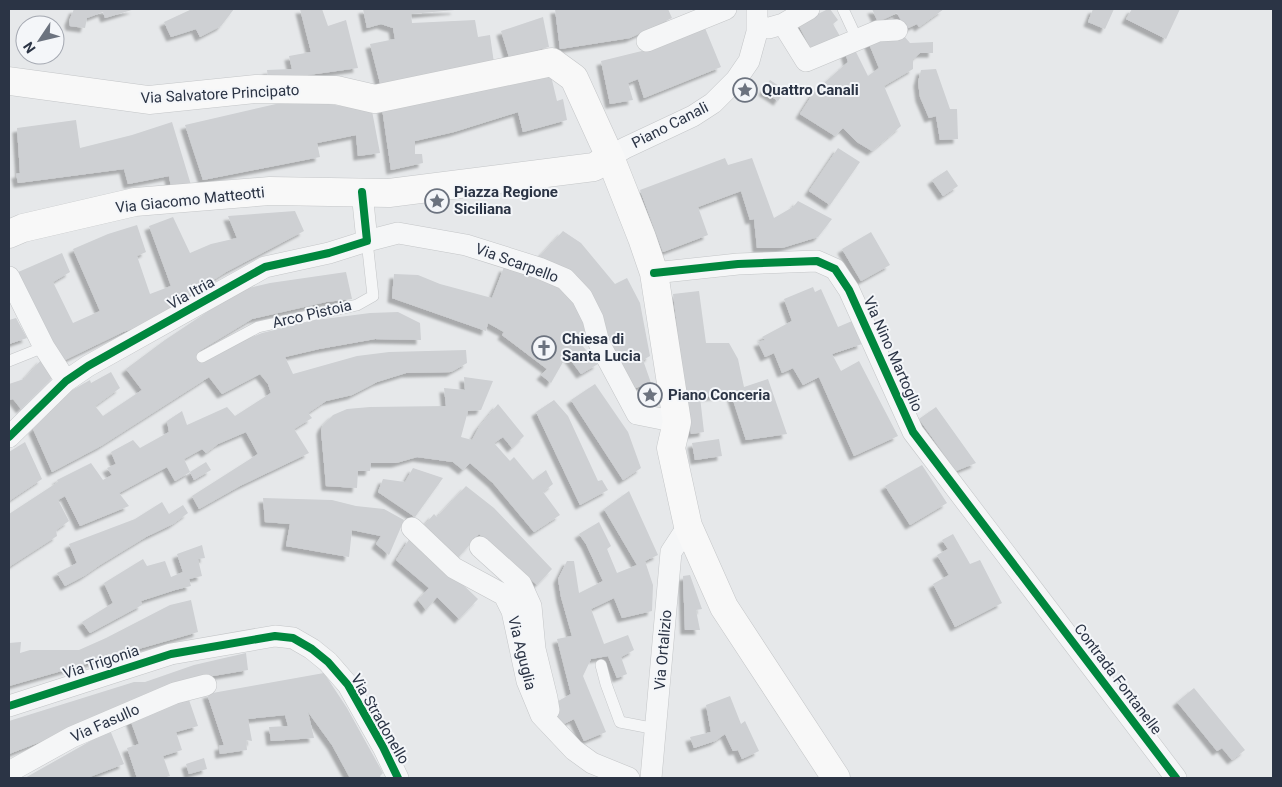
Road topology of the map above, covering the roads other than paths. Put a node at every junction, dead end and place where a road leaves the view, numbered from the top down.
1 (726, 9) edge
2 (757, 9) edge
3 (810, 9) edge
4 (843, 9) edge
5 (782, 24) junction
6 (897, 30) dead end
7 (757, 32) junction
8 (856, 39) junction
9 (647, 41) dead end
10 (9, 81) edge
11 (610, 157) junction
12 (362, 192) junction
13 (9, 234) edge
14 (367, 241) junction
15 (654, 273) junction
16 (9, 277) edge
17 (15, 302) edge
18 (44, 347) junction
19 (202, 357) dead end
20 (9, 361) edge
21 (66, 381) junction
22 (677, 422) junction
23 (9, 437) edge
24 (688, 526) junction
25 (412, 528) dead end
26 (480, 547) dead end
27 (1038, 596) joint
28 (203, 648) joint
29 (602, 665) dead end
30 (206, 685) dead end
31 (9, 706) edge
32 (656, 729) junction
33 (566, 741) junction
34 (9, 772) edge
35 (398, 778) edge
36 (629, 778) edge
37 (651, 778) edge
38 (836, 778) edge
39 (1176, 778) edge

1 - 9 street
2 - 7 street, Piano Canali
3 - 5 street
4 - 8 lane
5 - 7 street
5 - 8 street
6 - 8 street
7 - 11 street, Piano Canali
10 - 11 main road, Via Salvatore Principato
11 - 12 main road
11 - 15 main road, Via Salvatore Principato
12 - 13 main road, Via Giacomo Matteotti
12 - 14 street
14 - 19 lane, Arco Pistoia
14 - 21 street, Via Itria
14 - 22 street, Via Scarpello
15 - 22 main road, Via Salvatore Principato
15 - 27 street, Via Nino Martoglio
16 - 17 street
17 - 18 street
18 - 20 lane
18 - 21 street
21 - 23 street, Via Itria
22 - 24 main road
24 - 32 street, Via Ortalizio
24 - 38 main road
25 - 33 street, Via Aguglia
26 - 33 street
27 - 39 street, Contrada Fontanelle
28 - 31 street, Via Trigonia
28 - 35 street, Via Stradonello
29 - 32 lane
30 - 34 street, Via Fasullo
32 - 37 street, Via Ortalizio
33 - 36 street, Via Aguglia

